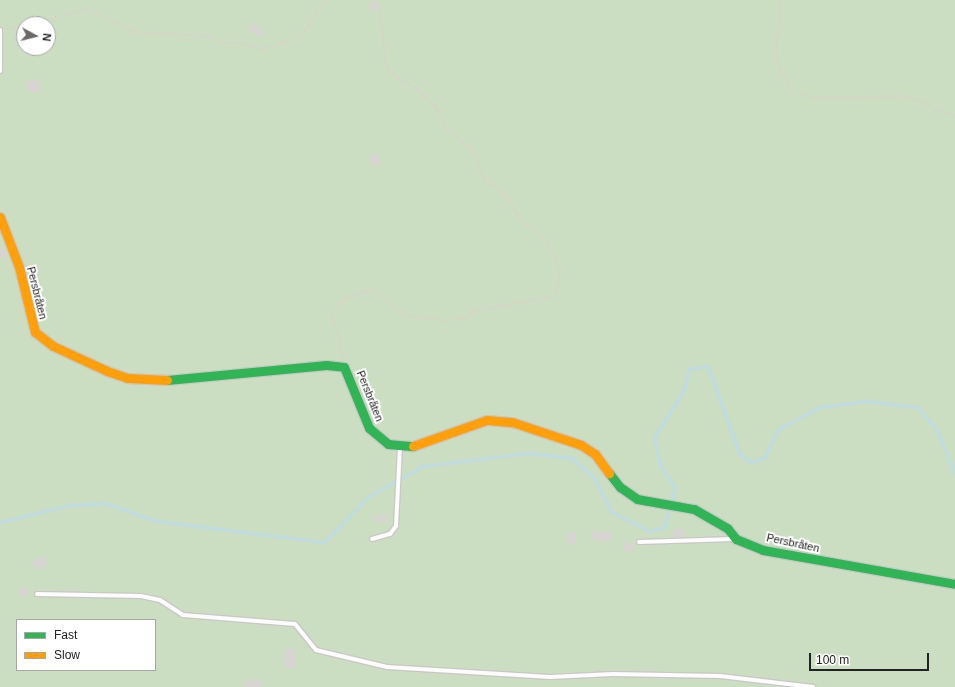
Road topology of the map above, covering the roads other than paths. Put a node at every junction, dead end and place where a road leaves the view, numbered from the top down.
1 (0, 30) edge
2 (0, 71) edge
3 (0, 217) edge
4 (400, 447) junction
5 (372, 539) dead end
6 (736, 539) junction
7 (639, 542) dead end
8 (955, 584) edge
9 (37, 594) dead end
10 (813, 687) edge

1 - 2 lane
3 - 4 street, Persbråten
4 - 5 lane
4 - 6 street, Persbråten
6 - 7 lane
6 - 8 street, Persbråten
9 - 10 lane

